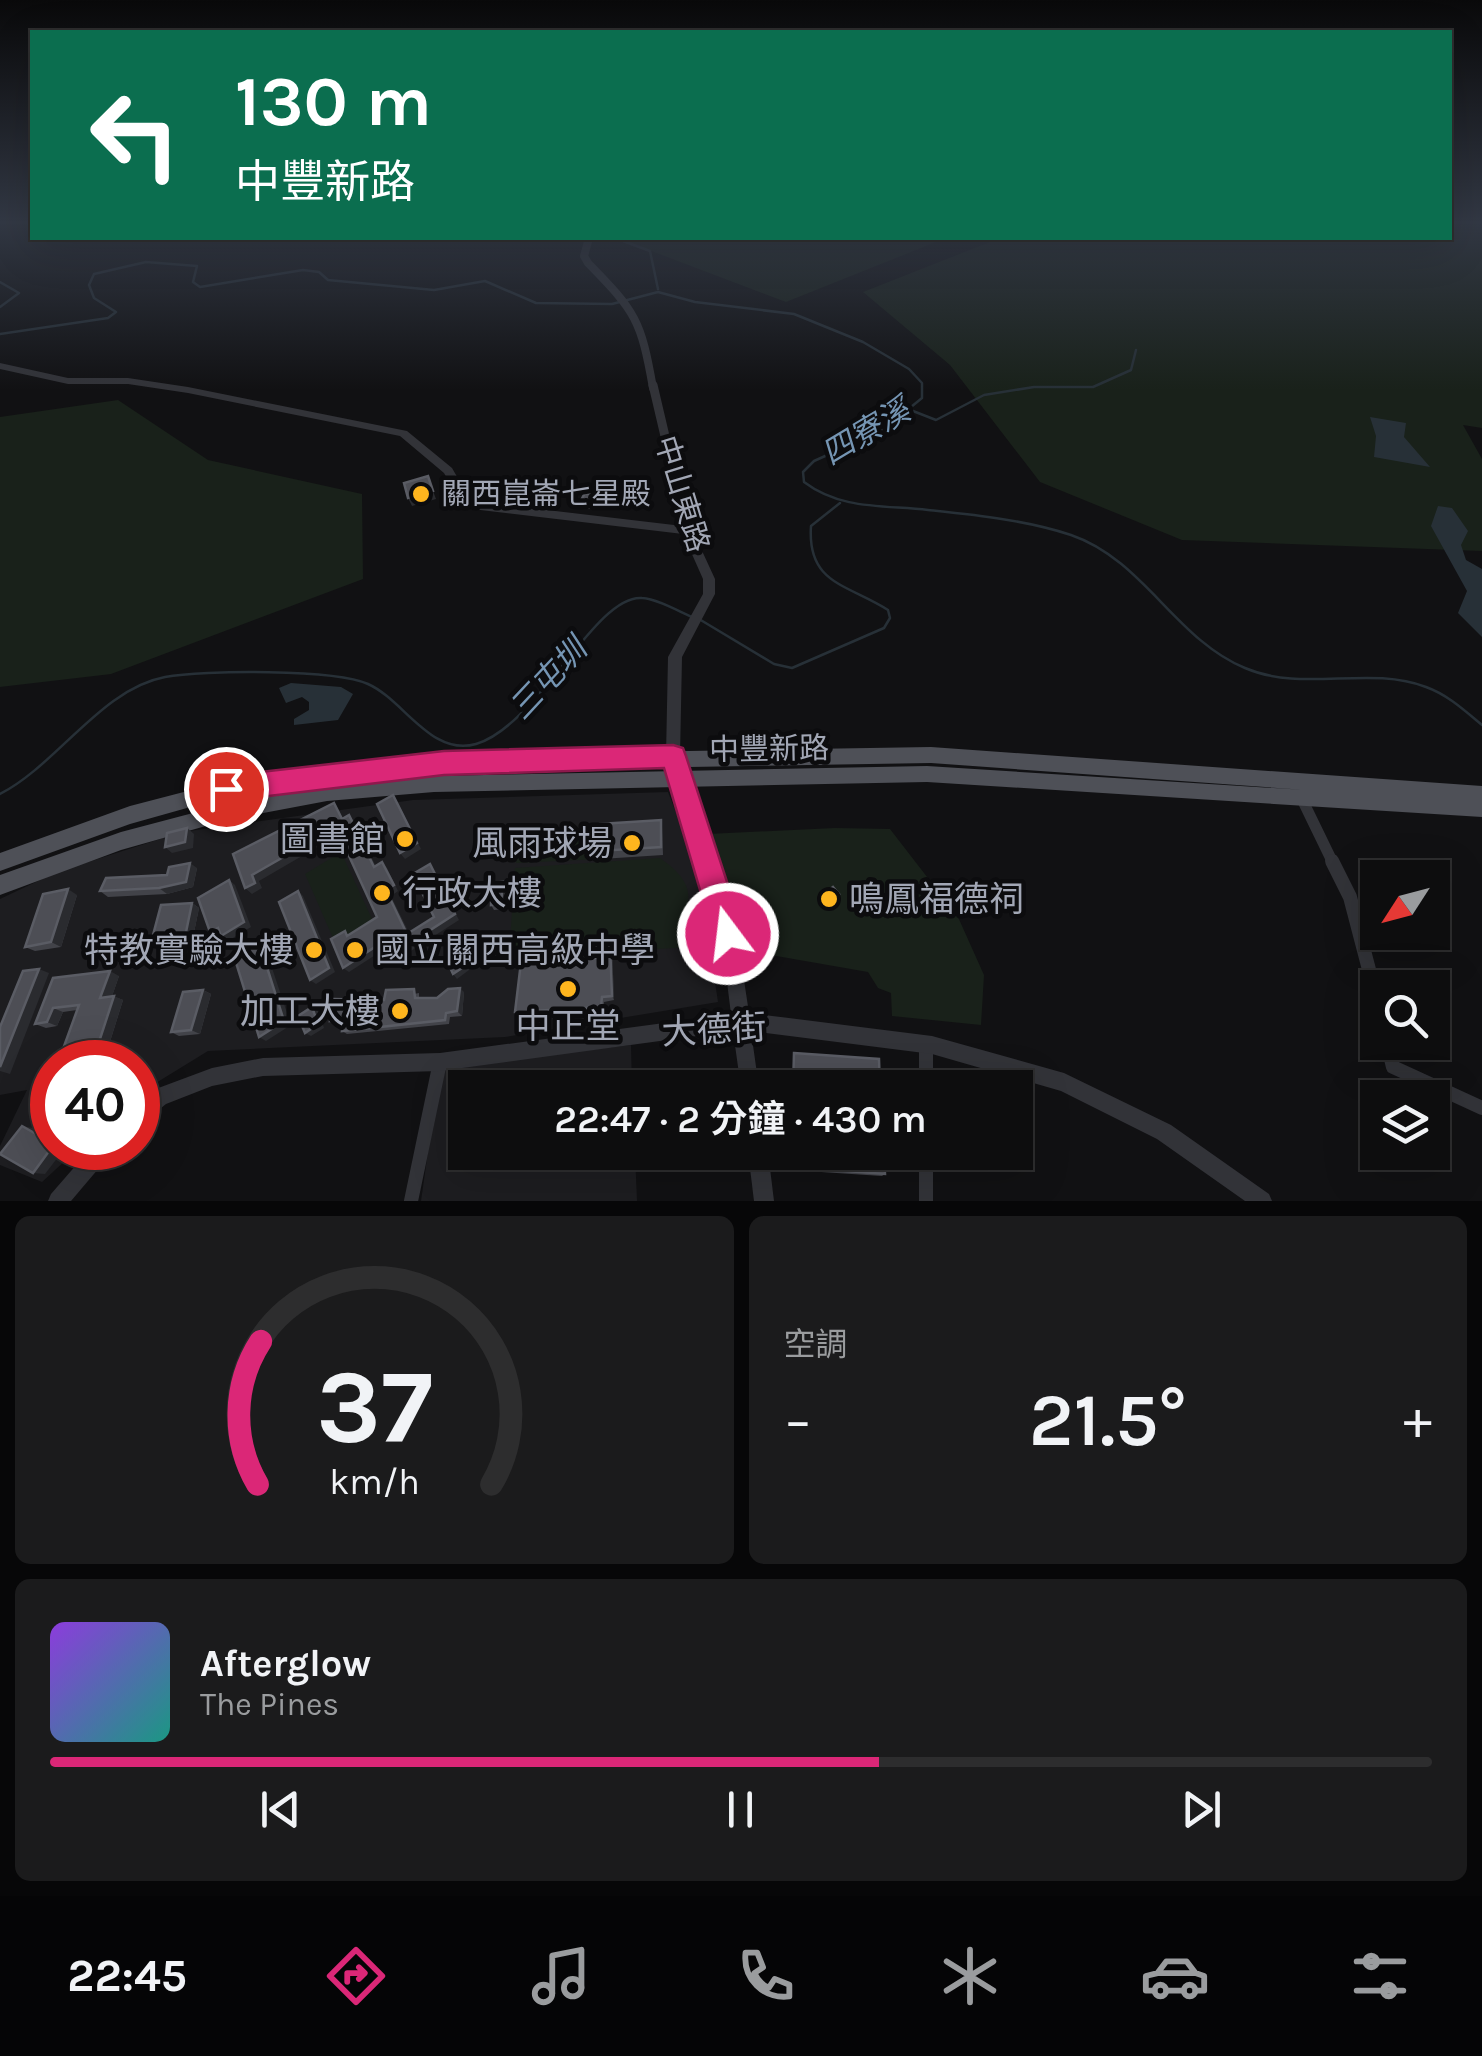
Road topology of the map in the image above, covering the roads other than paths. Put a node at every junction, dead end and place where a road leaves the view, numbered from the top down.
1 (603, 278) edge
2 (0, 366) edge
3 (687, 530) junction
4 (673, 756) junction
5 (678, 778) junction
6 (1294, 780) junction
7 (1482, 794) edge
8 (1302, 798) junction
9 (1425, 798) junction
10 (1482, 809) edge
11 (0, 862) edge
12 (0, 885) edge
13 (1369, 970) edge
14 (742, 1022) junction
15 (926, 1044) junction
16 (1391, 1060) edge
17 (440, 1062) junction
18 (748, 1070) edge
19 (926, 1070) edge
20 (160, 1097) edge
21 (1482, 1108) edge
22 (84, 1170) edge
23 (760, 1170) edge
24 (926, 1170) edge
25 (58, 1201) edge
26 (410, 1201) edge
27 (764, 1201) edge
28 (926, 1201) edge
29 (1262, 1201) edge

1 - 3 street, 中山東路
2 - 3 street
3 - 4 street, 中山東路
4 - 5 street
4 - 6 main road, 中豐新路
4 - 11 main road, 中豐新路
5 - 8 main road, 中豐新路
5 - 12 main road, 中豐新路
5 - 14 street
6 - 8 street
6 - 9 main road, 中豐新路
7 - 9 main road
8 - 9 main road, 中豐新路
8 - 13 street
9 - 10 main road
14 - 15 street, 大德街
14 - 17 street, 大德街
14 - 18 street
15 - 19 street
15 - 29 street, 大德街
16 - 21 street
17 - 20 street, 大德街
17 - 26 street
22 - 25 street
23 - 27 street
24 - 28 street

